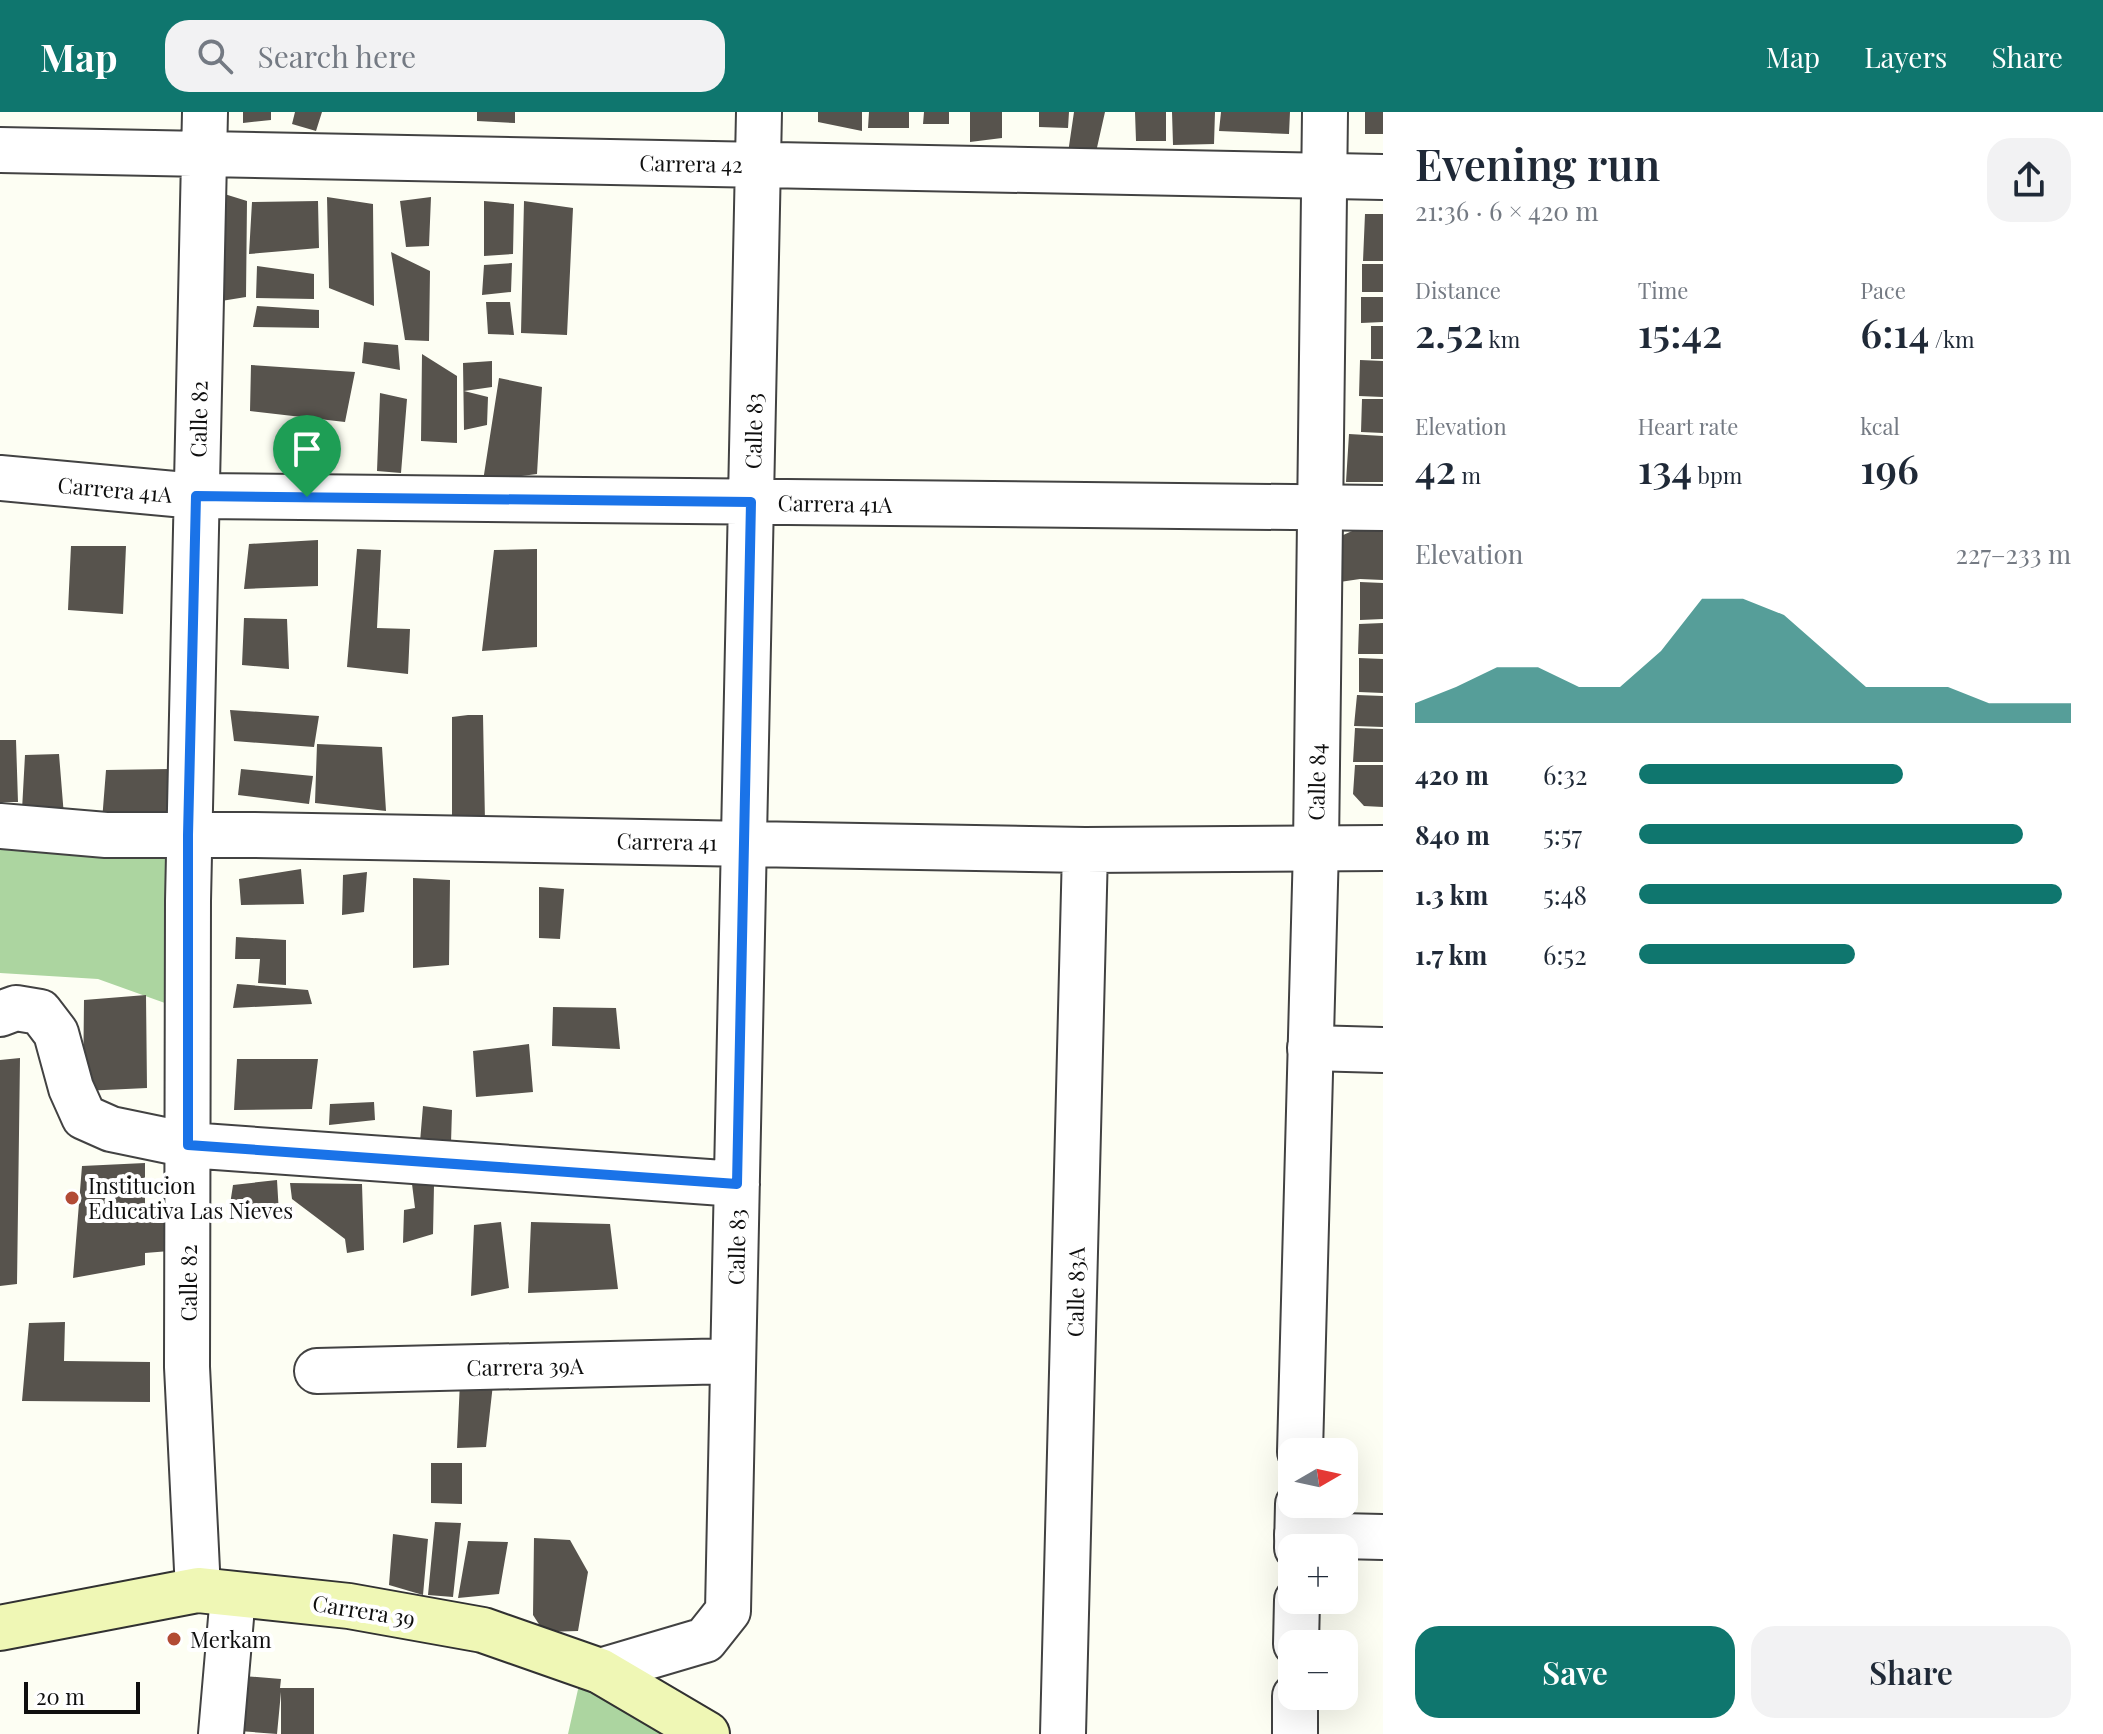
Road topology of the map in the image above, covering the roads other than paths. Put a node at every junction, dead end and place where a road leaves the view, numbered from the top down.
1 (759, 112) edge
2 (1325, 112) edge
3 (204, 133) edge
4 (0, 150) edge
5 (758, 165) junction
6 (1324, 176) junction
7 (1383, 177) edge
8 (0, 478) edge
9 (196, 496) junction
10 (751, 502) junction
11 (1320, 508) junction
12 (1383, 508) edge
13 (0, 826) edge
14 (188, 835) junction
15 (744, 842) junction
16 (1316, 847) junction
17 (1383, 848) edge
18 (1085, 850) junction
19 (0, 1014) edge
20 (1310, 1048) junction
21 (1383, 1050) edge
22 (188, 1145) junction
23 (737, 1184) junction
24 (733, 1361) junction
25 (317, 1371) dead end
26 (1300, 1438) edge
27 (1298, 1529) edge
28 (1383, 1537) edge
29 (215, 1593) junction
30 (0, 1628) edge
31 (600, 1671) junction
32 (1295, 1710) edge
33 (221, 1734) edge
34 (707, 1734) edge
35 (1063, 1734) edge
36 (1295, 1734) edge

1 - 5 street, Calle 83
2 - 6 street, Calle 84
3 - 4 street, Carrera 42
3 - 5 street, Carrera 42
3 - 9 street, Calle 82
5 - 6 street, Carrera 42
5 - 10 street, Calle 83
6 - 7 street, Carrera 42
6 - 11 street, Calle 84
8 - 9 street, Carrera 41A
9 - 10 street, Carrera 41A
9 - 14 street, Calle 82
10 - 11 street, Carrera 41A
10 - 15 street, Calle 83
11 - 12 street, Carrera 41A
11 - 16 street, Calle 84
13 - 14 street, Carrera 41
14 - 15 street, Carrera 41
14 - 22 street, Calle 82
15 - 18 street, Carrera 41
15 - 23 street, Calle 83
16 - 17 street, Carrera 41
16 - 18 street, Carrera 41
16 - 20 street, Calle 84
18 - 35 street, Calle 83A
19 - 22 street
20 - 21 street
20 - 26 street, Calle 84
22 - 23 street
22 - 29 street, Calle 82
23 - 24 street, Calle 83
24 - 25 street, Carrera 39A
24 - 31 street, Calle 83
27 - 28 street
29 - 30 main road, Carrera 39
29 - 31 main road, Carrera 39
29 - 33 street, Calle 82
31 - 34 main road, Carrera 39
32 - 36 street

